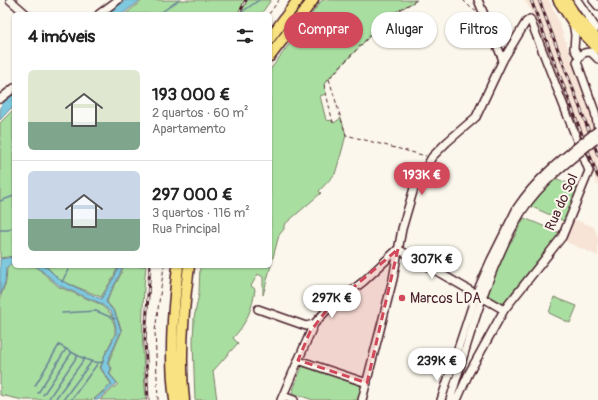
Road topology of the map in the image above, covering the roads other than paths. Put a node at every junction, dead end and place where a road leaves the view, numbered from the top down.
1 (10, 0) edge
2 (118, 0) edge
3 (298, 0) edge
4 (312, 0) edge
5 (478, 0) edge
6 (558, 0) edge
7 (566, 0) edge
8 (577, 0) edge
9 (593, 0) edge
10 (598, 6) edge
11 (24, 12) edge
12 (102, 12) edge
13 (573, 23) junction
14 (596, 32) edge
15 (272, 35) edge
16 (596, 50) edge
17 (272, 53) edge
18 (579, 57) junction
19 (598, 59) edge
20 (503, 60) junction
21 (12, 90) edge
22 (0, 99) edge
23 (597, 111) edge
24 (598, 129) edge
25 (598, 138) edge
26 (520, 210) junction
27 (398, 249) junction
28 (178, 268) edge
29 (189, 268) edge
30 (479, 296) junction
31 (258, 308) dead end
32 (504, 310) junction
33 (314, 324) junction
34 (298, 360) junction
35 (367, 383) junction
36 (282, 398) edge
37 (175, 400) edge
38 (184, 400) edge
39 (294, 400) edge
40 (362, 400) edge
41 (441, 400) edge
42 (450, 400) edge
43 (457, 400) edge

1 - 11 street
2 - 12 street
3 - 15 highway
4 - 17 highway
5 - 20 street
6 - 13 main road
7 - 14 main road
8 - 14 street
9 - 10 street
13 - 16 main road
13 - 18 street
16 - 18 street
16 - 19 street
18 - 23 street
20 - 27 street
20 - 32 street, Rua do Sol
21 - 22 street
23 - 24 street
24 - 26 street, bridge
25 - 26 street, bridge
26 - 30 street
27 - 30 street
27 - 33 street
27 - 35 street
28 - 37 highway
29 - 38 highway
30 - 32 street
30 - 41 street
30 - 42 street
31 - 33 street
32 - 43 street, Rua do Sol
33 - 34 street
34 - 35 street
34 - 36 street
35 - 40 street
36 - 39 street

